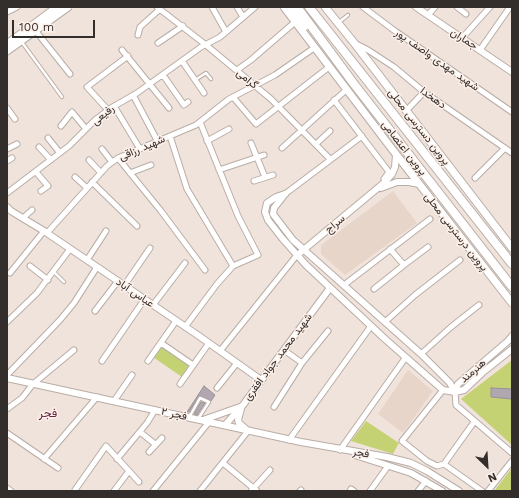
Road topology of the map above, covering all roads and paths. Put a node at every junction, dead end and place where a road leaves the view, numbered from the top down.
1 (16, 7) edge
2 (57, 7) edge
3 (68, 7) edge
4 (212, 7) edge
5 (237, 7) edge
6 (255, 7) edge
7 (284, 7) edge
8 (288, 7) edge
9 (297, 7) edge
10 (309, 7) edge
11 (315, 7) edge
12 (325, 7) edge
13 (363, 7) edge
14 (416, 7) edge
15 (435, 7) edge
16 (457, 7) edge
17 (490, 7) edge
18 (511, 7) edge
19 (158, 8) edge
20 (7, 12) edge
21 (466, 14) dead end
22 (348, 15) dead end
23 (428, 15) junction
24 (243, 17) junction
25 (295, 22) junction
26 (338, 23) junction
27 (183, 26) junction
28 (35, 30) junction
29 (226, 32) junction
30 (329, 33) junction
31 (138, 35) dead end
32 (462, 38) junction
33 (21, 40) junction
34 (158, 43) dead end
35 (7, 44) edge
36 (355, 44) junction
37 (206, 45) junction
38 (314, 48) junction
39 (122, 50) dead end
40 (480, 50) junction
41 (7, 51) edge
42 (332, 55) junction
43 (128, 56) junction
44 (182, 61) junction
45 (387, 63) junction
46 (372, 66) junction
47 (329, 67) junction
48 (237, 70) junction
49 (512, 72) edge
50 (70, 74) dead end
51 (163, 75) junction
52 (211, 79) dead end
53 (195, 80) junction
54 (151, 84) junction
55 (255, 85) junction
56 (346, 90) junction
57 (424, 92) junction
58 (204, 93) dead end
59 (133, 95) junction
60 (233, 96) junction
61 (62, 97) dead end
62 (334, 100) junction
63 (188, 102) dead end
64 (114, 106) junction
65 (279, 106) junction
66 (7, 108) edge
67 (169, 108) dead end
68 (108, 110) junction
69 (406, 111) junction
70 (512, 112) edge
71 (15, 119) dead end
72 (200, 122) junction
73 (61, 126) dead end
74 (86, 129) junction
75 (229, 129) dead end
76 (303, 130) junction
77 (330, 131) dead end
78 (170, 136) junction
79 (362, 136) junction
80 (48, 138) dead end
81 (207, 141) junction
82 (158, 142) junction
83 (251, 143) dead end
84 (17, 144) dead end
85 (316, 144) junction
86 (39, 146) dead end
87 (102, 148) dead end
88 (282, 148) dead end
89 (505, 148) junction
90 (7, 149) edge
91 (140, 149) junction
92 (60, 153) junction
93 (512, 153) edge
94 (264, 155) dead end
95 (396, 155) junction
96 (12, 158) dead end
97 (118, 158) junction
98 (257, 158) junction
99 (330, 159) junction
100 (51, 160) junction
101 (89, 160) dead end
102 (7, 161) edge
103 (112, 162) junction
104 (151, 165) dead end
105 (219, 170) junction
106 (36, 172) junction
107 (101, 173) junction
108 (130, 173) junction
109 (273, 175) dead end
110 (75, 177) dead end
111 (266, 177) junction
112 (475, 178) dead end
113 (254, 181) dead end
114 (92, 182) junction
115 (419, 184) junction
116 (381, 186) junction
117 (87, 188) junction
118 (41, 191) dead end
119 (7, 193) edge
120 (373, 193) junction
121 (285, 194) junction
122 (8, 210) edge
123 (32, 210) dead end
124 (23, 218) junction
125 (430, 219) dead end
126 (137, 226) dead end
127 (106, 231) dead end
128 (45, 232) junction
129 (428, 247) dead end
130 (150, 248) dead end
131 (512, 248) edge
132 (70, 249) junction
133 (390, 249) junction
134 (304, 250) junction
135 (297, 255) junction
136 (87, 260) junction
137 (460, 260) dead end
138 (185, 263) dead end
139 (512, 264) edge
140 (404, 265) junction
141 (30, 266) dead end
142 (233, 266) junction
143 (97, 267) junction
144 (205, 270) dead end
145 (54, 272) junction
146 (10, 273) dead end
147 (48, 280) junction
148 (64, 282) dead end
149 (118, 282) junction
150 (344, 285) junction
151 (124, 286) junction
152 (512, 287) edge
153 (330, 288) junction
154 (374, 289) dead end
155 (144, 300) junction
156 (512, 303) edge
157 (153, 305) junction
158 (479, 305) dead end
159 (96, 311) dead end
160 (176, 321) junction
161 (386, 321) junction
162 (7, 322) edge
163 (371, 326) junction
164 (185, 327) junction
165 (328, 331) dead end
166 (512, 336) edge
167 (209, 343) junction
168 (161, 344) junction
169 (510, 345) edge
170 (74, 350) dead end
171 (284, 350) junction
172 (220, 351) junction
173 (421, 354) junction
174 (406, 357) junction
175 (102, 361) dead end
176 (148, 361) dead end
177 (237, 363) junction
178 (302, 363) junction
179 (193, 365) junction
180 (132, 375) dead end
181 (7, 376) edge
182 (261, 380) junction
183 (33, 384) junction
184 (180, 384) dead end
185 (217, 388) dead end
186 (443, 390) junction
187 (455, 392) junction
188 (97, 397) junction
189 (114, 401) junction
190 (243, 405) junction
191 (274, 407) dead end
192 (7, 409) edge
193 (155, 410) junction
194 (188, 417) junction
195 (203, 420) junction
196 (474, 422) junction
197 (225, 425) junction
198 (248, 430) junction
199 (140, 432) junction
200 (7, 433) edge
201 (162, 438) dead end
202 (289, 440) junction
203 (155, 444) junction
204 (340, 450) junction
205 (149, 452) dead end
206 (512, 453) edge
207 (44, 459) junction
208 (117, 459) junction
209 (512, 461) edge
210 (223, 463) junction
211 (444, 464) junction
212 (388, 466) junction
213 (58, 468) dead end
214 (270, 470) dead end
215 (129, 471) junction
216 (426, 481) junction
217 (139, 482) dead end
218 (7, 488) edge
219 (75, 490) dead end
220 (254, 490) edge
221 (11, 491) edge
222 (114, 491) edge
223 (154, 491) edge
224 (200, 491) edge
225 (350, 491) edge
226 (354, 491) edge
227 (370, 491) edge
228 (418, 491) edge
229 (442, 491) edge
230 (459, 491) edge
231 (482, 491) edge
232 (488, 491) edge

1 - 20 street
2 - 35 main road
3 - 28 main road
4 - 29 street
5 - 24 street
6 - 24 street, رفیعی
7 - 25 main road, پروین درسترسی محلی
8 - 42 main road
9 - 42 main road, پروین اعتصامی
10 - 30 main road
11 - 30 main road
12 - 26 main road, پروین دسترسی محلی
13 - 70 street, شهید مهدی واصف پور
14 - 23 street, جماران
15 - 23 street
16 - 21 street
17 - 32 street
18 - 40 street
19 - 27 street, گرامی
19 - 31 street
22 - 26 lane
23 - 32 street, جماران
24 - 29 street, رفیعی
25 - 38 main road, پروین درسترسی محلی
25 - 48 street
26 - 36 main road, پروین دسترسی محلی
27 - 34 street
27 - 37 street, گرامی
28 - 33 main road
28 - 50 street
29 - 37 street, رفیعی
30 - 139 main road, پروین اعتصامی
32 - 40 street, جماران
33 - 41 main road
33 - 61 lane
36 - 45 street, دهخدا
36 - 46 main road, پروین دسترسی محلی
37 - 44 street, رفیعی
37 - 48 street, گرامی
38 - 47 main road, پروین درسترسی محلی
38 - 55 street, شهید رزاقی
39 - 43 street
40 - 49 street, جماران
42 - 152 main road, پروین اعتصامی
43 - 54 street
43 - 68 street
44 - 51 street, رفیعی
44 - 53 street
45 - 46 street
45 - 57 street, دهخدا
46 - 69 main road, پروین دسترسی محلی
47 - 56 main road, پروین درسترسی محلی
47 - 65 street
48 - 55 street, گرامی
51 - 54 street, رفیعی
51 - 63 street
52 - 53 lane
53 - 58 street
54 - 59 street, رفیعی
54 - 67 street
55 - 60 street, شهید رزاقی
55 - 65 street, گرامی
56 - 62 street
56 - 95 main road, پروین درسترسی محلی
57 - 69 street
57 - 89 street, دهخدا
59 - 64 street, رفیعی
59 - 82 street
60 - 65 street
60 - 72 street, شهید رزاقی
62 - 76 street
62 - 79 street
64 - 68 street, رفیعی
64 - 91 street
65 - 76 street, گرامی
66 - 71 street
68 - 74 street, رفیعی
69 - 131 main road, پروین دسترسی محلی
72 - 78 street, شهید رزاقی
72 - 81 street
73 - 74 street
74 - 92 street, رفیعی
75 - 81 street
76 - 85 street, گرامی
76 - 88 street
77 - 85 street
78 - 82 street, شهید رزاقی
78 - 142 street
79 - 99 street
79 - 116 street
80 - 92 street
81 - 105 street
82 - 91 street, شهید رزاقی
83 - 98 street
84 - 90 street
85 - 99 street, گرامی
86 - 100 street
87 - 103 street
89 - 93 street, دهخدا
89 - 112 street
91 - 97 street, شهید رزاقی
92 - 100 street, رفیعی
94 - 98 street
95 - 115 main road, پروین درسترسی محلی
95 - 116 street, سراج
96 - 102 street
97 - 103 street, شهید رزاقی
97 - 108 street
98 - 105 street
98 - 111 street
99 - 121 street
100 - 106 street, رفیعی
101 - 107 street
103 - 107 street, شهید رزاقی
104 - 108 street
105 - 142 street
106 - 118 street
106 - 119 street, رفیعی
107 - 114 street, شهید رزاقی
108 - 144 street
109 - 111 street
110 - 117 street
111 - 113 street
114 - 117 street, شهید رزاقی
114 - 126 street
115 - 120 street, سراج
115 - 156 main road, پروین درسترسی محلی
116 - 120 street, سراج
117 - 128 street, شهید رزاقی
120 - 134 street, سراج
121 - 134 street
121 - 135 street
122 - 124 street, عباس آباد
123 - 124 street
124 - 128 street, عباس آباد
125 - 133 street
127 - 136 street
128 - 132 street, عباس آباد
128 - 146 street, شهید رزاقی
129 - 140 street
130 - 151 street
132 - 136 street, عباس آباد
132 - 145 street
133 - 140 street
133 - 150 street
134 - 135 street, سراج
134 - 150 street
135 - 153 street
135 - 172 street
136 - 143 street, عباس آباد
137 - 161 street
138 - 157 street
140 - 154 street
141 - 147 street
142 - 164 street
143 - 149 street, عباس آباد
143 - 181 street
145 - 147 street
145 - 148 lane
147 - 162 street
149 - 151 street, عباس آباد
149 - 159 street
150 - 161 street
151 - 155 street, عباس آباد
153 - 163 street
153 - 171 street, شهید محمد جواد افقری
155 - 157 street, عباس آباد
155 - 175 street
157 - 160 street, عباس آباد
158 - 173 street
160 - 164 street, عباس آباد
160 - 168 street
161 - 173 street
163 - 174 street
163 - 202 street
164 - 167 street, عباس آباد
165 - 178 street
166 - 169 street, هنرمند
167 - 172 street, عباس آباد
167 - 179 street
168 - 176 street
168 - 179 street
169 - 187 street, هنرمند
170 - 183 street
171 - 178 street
171 - 182 street, شهید محمد جواد افقری
172 - 177 street, عباس آباد
173 - 187 street
174 - 186 street
174 - 204 street
177 - 182 street, عباس آباد
177 - 185 street
178 - 191 street
179 - 184 street
180 - 189 street
181 - 183 street, فجر ۲
182 - 190 street, شهید محمد جواد افقری
183 - 188 street, فجر ۲
183 - 192 street
186 - 187 street
186 - 211 street
187 - 196 street
188 - 189 street, فجر ۲
188 - 207 street
189 - 193 street, فجر ۲
190 - 195 street
190 - 197 street, شهید محمد جواد افقری
190 - 198 street
193 - 194 street, فجر ۲
193 - 199 street
194 - 195 street, فجر ۲
194 - 195 lane
195 - 197 street, فجر ۲
195 - 223 street
196 - 206 street
196 - 211 street
197 - 198 street, فجر ۲
198 - 202 street, فجر ۲
198 - 210 street
199 - 203 street
199 - 208 street
200 - 207 street
201 - 203 street
202 - 204 street, فجر ۲
203 - 205 street
204 - 212 street, فجر
204 - 230 street, فجر
207 - 213 street
208 - 215 street
208 - 219 street
209 - 232 street
210 - 220 street
210 - 224 street
211 - 231 street
212 - 216 street, فجر
212 - 227 street
214 - 220 street
215 - 217 street
215 - 222 street
216 - 228 street
216 - 229 street, فجر
218 - 221 street
225 - 226 street

